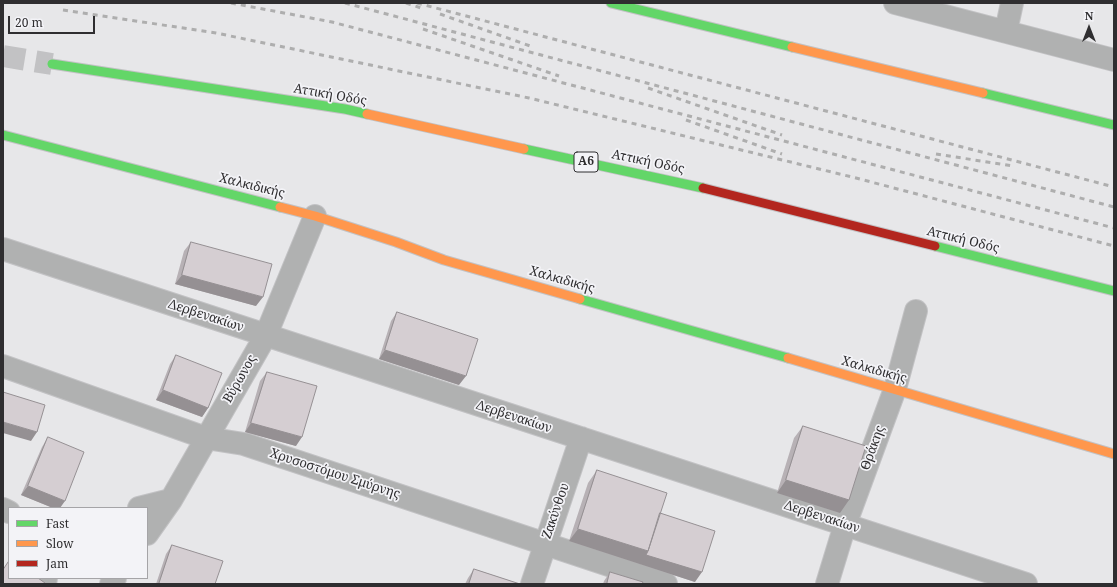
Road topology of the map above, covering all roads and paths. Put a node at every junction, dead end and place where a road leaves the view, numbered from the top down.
1 (611, 3) edge
2 (895, 3) edge
3 (1012, 3) edge
4 (1006, 31) junction
5 (1114, 60) edge
6 (52, 64) tunnel mouth
7 (1114, 124) edge
8 (3, 135) edge
9 (315, 216) junction
10 (3, 250) edge
11 (1114, 291) edge
12 (916, 311) dead end
13 (266, 335) junction
14 (3, 366) edge
15 (895, 390) junction
16 (206, 438) junction
17 (581, 438) junction
18 (1114, 454) edge
19 (171, 500) junction
20 (143, 507) edge
21 (845, 525) junction
22 (148, 533) edge
23 (545, 543) junction
24 (532, 584) edge
25 (666, 584) edge
26 (827, 584) edge
27 (1026, 584) edge

1 - 7 main road
2 - 4 street
3 - 4 street
4 - 5 street
6 - 11 main road, Αττική Οδός / Α6
8 - 9 main road, Χαλκιδικής
9 - 13 street, Βύρωνος
9 - 15 main road, Χαλκιδικής
10 - 13 street, Δερβενακίων
12 - 15 street, Θράκης
13 - 16 street, Βύρωνος
13 - 17 street, Δερβενακίων
14 - 16 street, Χρυσοστόμου Σμύρνης
15 - 18 main road, Χαλκιδικής
15 - 21 street, Θράκης
16 - 19 street, Βύρωνος
16 - 23 street, Χρυσοστόμου Σμύρνης
17 - 21 street, Δερβενακίων
17 - 23 street, Ζακύνθου
19 - 20 street
19 - 22 street, Βύρωνος
21 - 26 street, Θράκης
21 - 27 street, Δερβενακίων
23 - 24 street, Ζακύνθου
23 - 25 street, Χρυσοστόμου Σμύρνης

